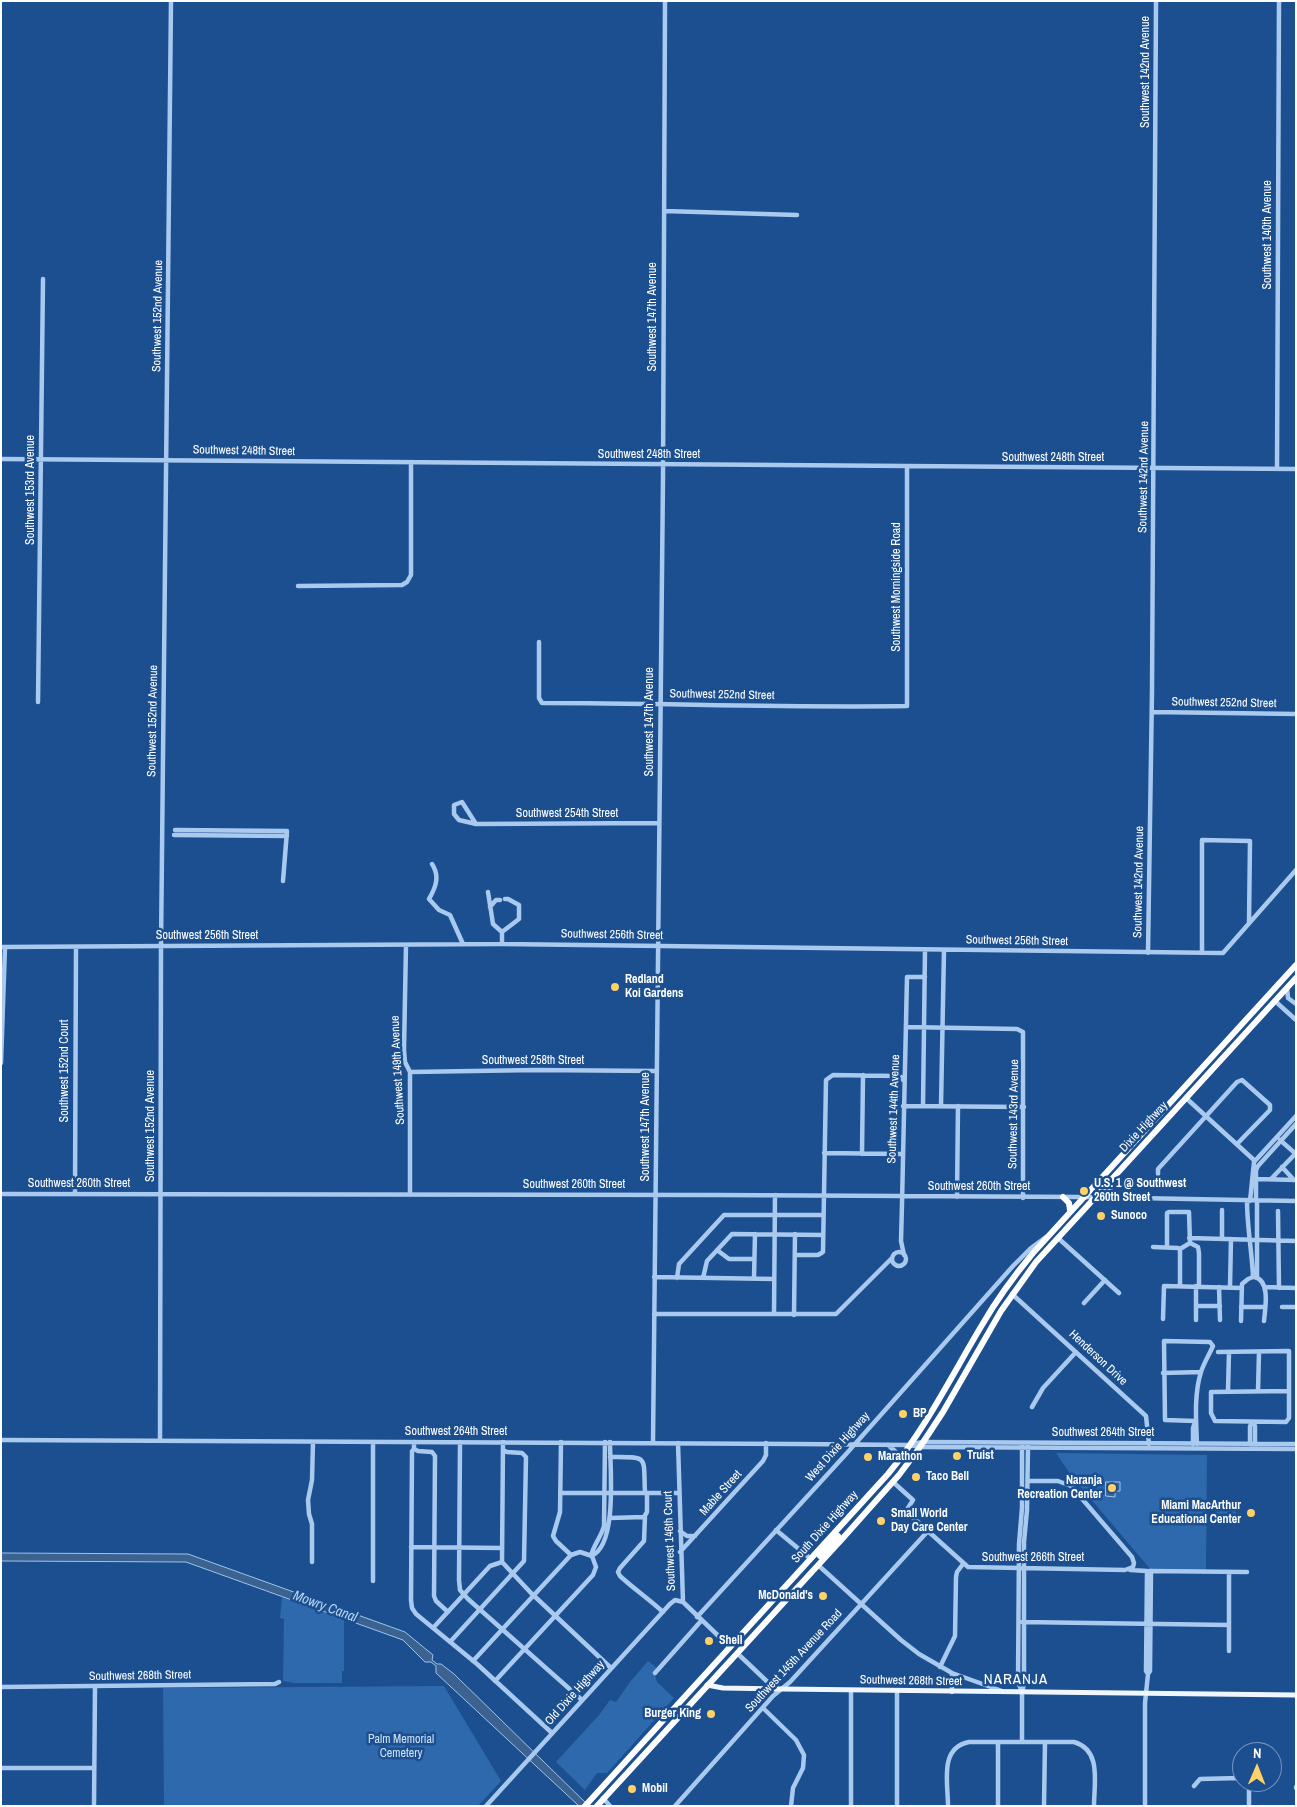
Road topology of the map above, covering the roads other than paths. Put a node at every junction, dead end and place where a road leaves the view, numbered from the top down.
1 (171, 1) edge
2 (665, 1) edge
3 (1156, 1) edge
4 (1280, 1) edge
5 (664, 211) junction
6 (797, 215) dead end
7 (43, 279) dead end
8 (1, 459) edge
9 (41, 459) junction
10 (166, 460) junction
11 (411, 462) junction
12 (662, 465) junction
13 (908, 467) junction
14 (1154, 468) junction
15 (1277, 469) junction
16 (1296, 469) edge
17 (298, 586) dead end
18 (539, 642) dead end
19 (38, 702) dead end
20 (660, 704) junction
21 (907, 706) joint
22 (1152, 712) junction
23 (1296, 714) edge
24 (476, 824) junction
25 (659, 824) junction
26 (175, 832) dead end
27 (432, 864) dead end
28 (1296, 870) edge
29 (283, 881) dead end
30 (488, 892) dead end
31 (490, 907) junction
32 (1249, 923) junction
33 (502, 932) junction
34 (463, 944) junction
35 (502, 944) junction
36 (406, 945) junction
37 (658, 945) junction
38 (161, 946) junction
39 (3, 947) edge
40 (76, 947) junction
41 (925, 950) junction
42 (944, 950) junction
43 (1148, 953) junction
44 (1202, 953) junction
45 (1296, 965) edge
46 (925, 977) junction
47 (1296, 978) edge
48 (1287, 988) junction
49 (1275, 1001) junction
50 (1296, 1004) edge
51 (1296, 1020) edge
52 (906, 1026) junction
53 (924, 1027) junction
54 (942, 1027) junction
55 (1, 1064) edge
56 (656, 1071) junction
57 (410, 1072) junction
58 (863, 1075) junction
59 (903, 1080) junction
60 (1186, 1098) junction
61 (903, 1106) junction
62 (923, 1106) junction
63 (941, 1106) junction
64 (958, 1106) junction
65 (1024, 1107) junction
66 (1206, 1116) junction
67 (1296, 1116) edge
68 (1296, 1124) edge
69 (1280, 1140) junction
70 (1237, 1144) junction
71 (824, 1153) junction
72 (862, 1154) junction
73 (902, 1154) junction
74 (1296, 1154) edge
75 (1254, 1161) junction
76 (1282, 1167) junction
77 (1158, 1174) dead end
78 (1256, 1179) junction
79 (1271, 1179) junction
80 (1295, 1180) edge
81 (1109, 1182) junction
82 (1, 1194) edge
83 (75, 1194) junction
84 (161, 1194) junction
85 (410, 1195) junction
86 (655, 1195) junction
87 (775, 1195) junction
88 (824, 1196) junction
89 (902, 1197) junction
90 (957, 1197) junction
91 (1063, 1197) junction
92 (1082, 1197) junction
93 (1023, 1198) junction
94 (1094, 1198) junction
95 (1117, 1199) junction
96 (1253, 1201) junction
97 (1296, 1201) edge
98 (1070, 1210) junction
99 (1222, 1210) dead end
100 (1278, 1211) dead end
101 (775, 1215) junction
102 (823, 1215) junction
103 (755, 1234) junction
104 (775, 1234) junction
105 (795, 1234) junction
106 (823, 1235) junction
107 (1047, 1236) junction
108 (1058, 1238) junction
109 (1222, 1239) junction
110 (1231, 1239) junction
111 (1251, 1240) junction
112 (1258, 1240) junction
113 (1278, 1240) junction
114 (1189, 1241) junction
115 (1296, 1241) edge
116 (902, 1242) junction
117 (1153, 1247) dead end
118 (1167, 1248) junction
119 (717, 1250) junction
120 (1180, 1250) junction
121 (895, 1254) junction
122 (794, 1255) junction
123 (904, 1255) junction
124 (1255, 1258) junction
125 (754, 1259) junction
126 (892, 1259) junction
127 (894, 1265) junction
128 (882, 1269) junction
129 (654, 1277) junction
130 (1255, 1277) junction
131 (677, 1278) junction
132 (703, 1278) junction
133 (754, 1278) junction
134 (774, 1278) junction
135 (1105, 1280) junction
136 (1180, 1286) junction
137 (1197, 1286) junction
138 (1265, 1286) junction
139 (1219, 1287) junction
140 (1230, 1287) junction
141 (1242, 1288) junction
142 (1278, 1288) junction
143 (1296, 1288) edge
144 (1005, 1289) junction
145 (992, 1290) junction
146 (1119, 1293) dead end
147 (1012, 1294) junction
148 (1084, 1303) dead end
149 (1196, 1306) junction
150 (1220, 1306) junction
151 (1242, 1307) junction
152 (1265, 1307) junction
153 (1282, 1307) dead end
154 (1296, 1307) edge
155 (654, 1314) junction
156 (774, 1314) junction
157 (794, 1315) junction
158 (1163, 1320) dead end
159 (1196, 1320) dead end
160 (1220, 1320) dead end
161 (1241, 1320) dead end
162 (1264, 1321) dead end
163 (1076, 1352) junction
164 (1218, 1352) dead end
165 (1229, 1352) junction
166 (1259, 1352) junction
167 (1289, 1370) junction
168 (1296, 1370) edge
169 (1201, 1372) junction
170 (1163, 1373) junction
171 (1258, 1391) junction
172 (1289, 1391) junction
173 (1228, 1392) junction
174 (1032, 1407) dead end
175 (1195, 1421) junction
176 (1253, 1422) junction
177 (1, 1440) edge
178 (160, 1440) junction
179 (313, 1442) junction
180 (373, 1442) junction
181 (414, 1442) junction
182 (460, 1442) junction
183 (503, 1442) junction
184 (561, 1442) junction
185 (608, 1442) junction
186 (653, 1443) junction
187 (678, 1443) junction
188 (766, 1443) junction
189 (854, 1444) junction
190 (886, 1444) junction
191 (922, 1444) junction
192 (1195, 1444) junction
193 (1253, 1444) junction
194 (1296, 1444) edge
195 (910, 1445) junction
196 (1025, 1445) junction
197 (1148, 1446) junction
198 (414, 1449) junction
199 (1296, 1449) edge
200 (503, 1450) junction
201 (610, 1457) junction
202 (899, 1460) junction
203 (1028, 1481) junction
204 (892, 1482) junction
205 (560, 1492) junction
206 (607, 1493) junction
207 (646, 1493) junction
208 (679, 1493) junction
209 (645, 1516) junction
210 (610, 1518) junction
211 (847, 1520) junction
212 (776, 1530) junction
213 (680, 1531) junction
214 (928, 1531) junction
215 (695, 1536) junction
216 (411, 1546) junction
217 (435, 1547) junction
218 (459, 1547) junction
219 (501, 1548) junction
220 (680, 1552) junction
221 (571, 1555) junction
222 (591, 1556) junction
223 (811, 1559) junction
224 (312, 1562) dead end
225 (502, 1562) junction
226 (963, 1564) junction
227 (818, 1565) junction
228 (1131, 1568) junction
229 (1022, 1569) junction
230 (1149, 1571) junction
231 (1229, 1572) junction
232 (1247, 1572) dead end
233 (513, 1574) junction
234 (373, 1581) dead end
235 (464, 1595) junction
236 (533, 1596) junction
237 (786, 1600) junction
238 (683, 1602) junction
239 (862, 1604) junction
240 (480, 1610) junction
241 (448, 1612) junction
242 (663, 1612) junction
243 (555, 1617) junction
244 (697, 1617) junction
245 (701, 1621) junction
246 (1021, 1622) junction
247 (1149, 1624) junction
248 (1229, 1625) junction
249 (434, 1628) junction
250 (503, 1629) junction
251 (450, 1642) junction
252 (730, 1647) junction
253 (525, 1649) junction
254 (1229, 1651) dead end
255 (737, 1653) junction
256 (473, 1661) junction
257 (940, 1667) junction
258 (611, 1668) junction
259 (952, 1673) junction
260 (655, 1674) dead end
261 (495, 1681) junction
262 (279, 1682) dead end
263 (707, 1685) junction
264 (1, 1687) edge
265 (95, 1687) junction
266 (775, 1689) junction
267 (782, 1689) junction
268 (691, 1690) junction
269 (852, 1690) junction
270 (898, 1691) junction
271 (952, 1692) junction
272 (1007, 1692) junction
273 (1022, 1692) junction
274 (1147, 1694) junction
275 (1296, 1695) edge
276 (582, 1700) junction
277 (763, 1708) junction
278 (667, 1730) junction
279 (552, 1733) junction
280 (998, 1742) junction
281 (1022, 1742) junction
282 (1044, 1742) junction
283 (633, 1753) junction
284 (1, 1768) edge
285 (94, 1768) junction
286 (1232, 1778) edge
287 (1194, 1786) dead end
288 (614, 1788) junction
289 (1249, 1792) edge
290 (683, 1797) junction
291 (604, 1798) junction
292 (587, 1804) edge
293 (683, 1805) edge
294 (94, 1806) edge
295 (486, 1806) edge
296 (597, 1806) edge
297 (610, 1806) edge
298 (675, 1806) edge
299 (791, 1806) edge
300 (851, 1806) edge
301 (897, 1806) edge
302 (948, 1806) edge
303 (998, 1806) edge
304 (1044, 1806) edge
305 (1094, 1806) edge
306 (1145, 1806) edge
307 (1249, 1806) edge

1 - 10 street, Southwest 152nd Avenue
2 - 5 street, Southwest 147th Avenue
3 - 14 street, Southwest 142nd Avenue
4 - 15 street, Southwest 140th Avenue
5 - 6 street
5 - 12 street, Southwest 147th Avenue
7 - 9 street, Southwest 153rd Avenue
8 - 9 street, Southwest 248th Street
9 - 10 street, Southwest 248th Street
9 - 19 street, Southwest 153rd Avenue
10 - 11 street, Southwest 248th Street
10 - 38 street, Southwest 152nd Avenue
11 - 12 street, Southwest 248th Street
11 - 17 street
12 - 13 street, Southwest 248th Street
12 - 20 street, Southwest 147th Avenue
13 - 14 street, Southwest 248th Street
13 - 21 street, Southwest Morningside Road
14 - 15 street, Southwest 248th Street
14 - 22 street, Southwest 142nd Avenue
15 - 16 street, Southwest 248th Street
18 - 20 street, Southwest 252nd Street
20 - 21 street, Southwest 252nd Street
20 - 25 street, Southwest 147th Avenue
22 - 23 street, Southwest 252nd Street
22 - 43 street, Southwest 142nd Avenue
24 - 24 street
24 - 25 street, Southwest 254th Street
25 - 37 street, Southwest 147th Avenue
26 - 29 street
27 - 34 street
28 - 32 street
30 - 31 street
31 - 33 street
31 - 33 street
32 - 44 street, Southwest 256th Street
32 - 44 street
33 - 35 street
34 - 35 street, Southwest 256th Street
34 - 36 street, Southwest 256th Street
35 - 37 street, Southwest 256th Street
36 - 38 street, Southwest 256th Street
36 - 57 street, Southwest 149th Avenue
37 - 41 street, Southwest 256th Street
37 - 56 street, Southwest 147th Avenue
38 - 40 street, Southwest 256th Street
38 - 84 street, Southwest 152nd Avenue
39 - 40 street, Southwest 256th Street
39 - 55 street
40 - 83 street, Southwest 152nd Court
41 - 42 street, Southwest 256th Street
41 - 46 street
42 - 43 street, Southwest 256th Street
42 - 54 street
43 - 44 street, Southwest 256th Street
45 - 92 highway, Dixie Highway
46 - 52 street, Southwest 144th Avenue
46 - 53 street
47 - 48 highway, Dixie Highway
48 - 49 highway, Dixie Highway
48 - 50 street
49 - 51 street
49 - 60 highway, Dixie Highway
52 - 53 street
52 - 59 street, Southwest 144th Avenue
53 - 54 street
53 - 62 street
54 - 63 street
54 - 65 street, Southwest 143rd Avenue
56 - 57 street, Southwest 258th Street
56 - 86 street, Southwest 147th Avenue
57 - 85 street, Southwest 149th Avenue
58 - 59 street
58 - 71 street
58 - 72 street
59 - 61 street, Southwest 144th Avenue
60 - 66 street
60 - 81 highway, Dixie Highway
61 - 62 street
61 - 73 street, Southwest 144th Avenue
62 - 63 street
63 - 64 street
64 - 65 street
64 - 90 street
65 - 93 street, Southwest 143rd Avenue
66 - 70 street
66 - 70 street
66 - 77 street
67 - 75 street
68 - 69 street
69 - 74 street
69 - 78 street
70 - 75 street
71 - 72 street
71 - 88 street
72 - 73 street
73 - 89 street, Southwest 144th Avenue
74 - 76 street
75 - 96 street
76 - 79 street
76 - 80 street
78 - 79 street
78 - 96 street
79 - 80 street
81 - 94 highway, Dixie Highway
81 - 95 highway
82 - 83 street, Southwest 260th Street
83 - 84 street, Southwest 260th Street
84 - 85 street, Southwest 260th Street
84 - 178 street, Southwest 152nd Avenue
85 - 86 street, Southwest 260th Street
86 - 87 street, Southwest 260th Street
86 - 129 street, Southwest 147th Avenue
87 - 88 street, Southwest 260th Street
87 - 101 street
88 - 89 street, Southwest 260th Street
88 - 102 street
89 - 90 street, Southwest 260th Street
89 - 116 street, Southwest 144th Avenue
90 - 93 street, Southwest 260th Street
91 - 92 street, Southwest 260th Street
91 - 93 street, Southwest 260th Street
91 - 98 highway
92 - 94 street, Southwest 260th Street
92 - 98 highway, Dixie Highway
94 - 95 street, Southwest 260th Street
94 - 108 highway, Dixie Highway
95 - 96 street, Southwest 260th Street
96 - 97 street, Southwest 260th Street
96 - 111 street
96 - 112 street
98 - 107 highway, Dixie Highway
99 - 109 street
100 - 113 street
101 - 102 street
101 - 104 street
101 - 131 street
102 - 106 street
103 - 104 street
103 - 119 street
103 - 125 street
104 - 105 street
104 - 134 street
105 - 106 street
105 - 122 street
106 - 122 street
107 - 144 highway, South Dixie Highway
107 - 145 street, West Dixie Highway
108 - 135 street
108 - 147 highway, Dixie Highway
109 - 110 street
109 - 114 street
110 - 111 street
110 - 140 street
111 - 112 street
111 - 124 street
112 - 113 street
112 - 124 street
113 - 115 street
113 - 142 street
114 - 118 street
114 - 120 street
114 - 137 street
116 - 121 street
116 - 123 street, Southwest 144th Avenue
117 - 118 street
118 - 120 street
119 - 125 street
119 - 132 street
120 - 136 street
121 - 123 street
121 - 126 street
122 - 157 street
123 - 127 street
124 - 130 street
125 - 133 street
126 - 127 street
126 - 128 street
127 - 128 street
128 - 157 street
129 - 131 street
129 - 155 street, Southwest 147th Avenue
130 - 138 street
130 - 141 street
131 - 132 street
132 - 133 street
133 - 134 street
134 - 156 street
135 - 146 street
135 - 148 street
136 - 137 street
136 - 158 street
137 - 139 street
137 - 149 street
138 - 142 street
138 - 152 street
139 - 140 street
139 - 150 street
140 - 141 street
141 - 151 street
142 - 143 street
144 - 145 street
144 - 147 highway
144 - 195 highway, South Dixie Highway
145 - 189 street, West Dixie Highway
147 - 163 street, Henderson Drive
147 - 191 highway, South Dixie Highway
149 - 150 street
149 - 159 street
150 - 160 street
151 - 152 street
151 - 161 street
152 - 162 street
153 - 154 street
155 - 156 street
155 - 186 street, Southwest 147th Avenue
156 - 157 street
163 - 174 street
163 - 197 street, Henderson Drive
164 - 165 street
165 - 166 street
165 - 173 street
166 - 167 street
166 - 171 street
167 - 168 street
167 - 172 street
169 - 170 street
169 - 170 street
169 - 175 street
170 - 175 street
171 - 172 street
171 - 173 street
172 - 176 street
173 - 176 street
175 - 192 street
176 - 193 street
177 - 178 street, Southwest 264th Street
178 - 179 street, Southwest 264th Street
179 - 180 street, Southwest 264th Street
179 - 224 street
180 - 181 street, Southwest 264th Street
180 - 234 street
181 - 182 street, Southwest 264th Street
181 - 198 street
182 - 183 street, Southwest 264th Street
182 - 218 street
183 - 184 street, Southwest 264th Street
183 - 200 street
184 - 185 street, Southwest 264th Street
184 - 205 street
185 - 186 street, Southwest 264th Street
185 - 201 street
185 - 206 street
186 - 187 street, Southwest 264th Street
187 - 188 street, Southwest 264th Street
187 - 208 street, Southwest 146th Court
188 - 189 street, Southwest 264th Street
188 - 215 street, Mable Street
189 - 190 street, Southwest 264th Street
189 - 212 street, West Dixie Highway
190 - 195 street, Southwest 264th Street
190 - 202 street
191 - 195 street, Southwest 264th Street
191 - 196 street, Southwest 264th Street
191 - 204 highway, South Dixie Highway
192 - 193 street, Southwest 264th Street
192 - 197 street, Southwest 264th Street
193 - 194 street, Southwest 264th Street
195 - 202 highway, South Dixie Highway
196 - 197 street, Southwest 264th Street
196 - 203 street
196 - 229 street
197 - 199 street, Southwest 264th Street
198 - 216 street
198 - 217 street
200 - 219 street
200 - 233 street
201 - 206 street
201 - 207 street
202 - 211 highway, South Dixie Highway
203 - 228 street
203 - 229 street
204 - 214 street, Southwest 266th Street
204 - 227 highway, South Dixie Highway
205 - 206 street
205 - 221 street
206 - 207 street
206 - 210 street
206 - 222 street
207 - 208 street
207 - 209 street
208 - 213 street, Southwest 146th Court
209 - 210 street
209 - 242 street
210 - 222 street
211 - 223 highway, South Dixie Highway
211 - 227 highway
212 - 223 street
212 - 244 street, West Dixie Highway
213 - 215 street
213 - 220 street, Southwest 146th Court
214 - 226 street, Southwest 266th Street
214 - 239 street, Southwest 145th Avenue Road
215 - 220 street, Mable Street
216 - 217 street
216 - 249 street
217 - 218 street
217 - 241 street
218 - 219 street
218 - 235 street
219 - 225 street
220 - 238 street, Southwest 146th Court
221 - 222 street
221 - 236 street
222 - 243 street
223 - 237 highway
223 - 252 highway, South Dixie Highway
225 - 233 street
225 - 235 street
226 - 229 street, Southwest 266th Street
226 - 257 street
227 - 237 highway, South Dixie Highway
227 - 239 street
228 - 229 street, Southwest 266th Street
228 - 230 street
229 - 246 street
230 - 231 street
230 - 247 street
231 - 232 street
231 - 248 street
233 - 236 street
233 - 240 street
235 - 240 street
235 - 241 street
236 - 243 street
236 - 250 street
237 - 255 highway, South Dixie Highway
238 - 242 street, Old Dixie Highway
238 - 244 street, Southwest 146th Court
239 - 257 street
239 - 267 street, Southwest 145th Avenue Road
240 - 250 street
240 - 251 street
241 - 249 street
242 - 258 street, Old Dixie Highway
243 - 253 street
243 - 258 street
244 - 245 street, Southwest 146th Court
245 - 252 street, Southwest 146th Court
245 - 260 street
246 - 247 street
246 - 273 street
247 - 248 street
247 - 274 street
248 - 254 street
249 - 251 street
250 - 253 street
250 - 256 street
251 - 256 street
252 - 263 highway
252 - 268 highway, South Dixie Highway
253 - 261 street
253 - 276 street
255 - 263 highway, South Dixie Highway
255 - 266 street
256 - 261 street
257 - 259 street
258 - 276 street, Old Dixie Highway
259 - 271 street
259 - 272 street
261 - 279 street
262 - 265 street, Southwest 268th Street
263 - 266 main road, Southwest 268th Street
263 - 268 highway
263 - 278 highway, South Dixie Highway
264 - 265 street, Southwest 268th Street
265 - 285 street
266 - 267 main road, Southwest 268th Street
267 - 269 main road, Southwest 268th Street
267 - 277 street, Southwest 145th Avenue Road
268 - 278 highway
268 - 283 highway, South Dixie Highway
269 - 270 main road, Southwest 268th Street
269 - 300 street
270 - 271 main road, Southwest 268th Street
270 - 301 street
271 - 272 main road, Southwest 268th Street
272 - 273 main road, Southwest 268th Street
273 - 274 main road, Southwest 268th Street
273 - 281 street
274 - 275 main road, Southwest 268th Street
274 - 306 street
276 - 279 street, Old Dixie Highway
277 - 290 street, Southwest 145th Avenue Road
277 - 299 street
278 - 288 highway, South Dixie Highway
279 - 295 street, Old Dixie Highway
280 - 281 street
280 - 302 street
280 - 303 street
281 - 282 street
282 - 304 street
282 - 305 street
283 - 288 highway
283 - 292 highway, South Dixie Highway
284 - 285 street
285 - 294 street
286 - 287 street
288 - 291 highway, South Dixie Highway
289 - 307 street
290 - 293 street
290 - 298 street, Southwest 145th Avenue Road
291 - 296 highway, South Dixie Highway
291 - 297 street

